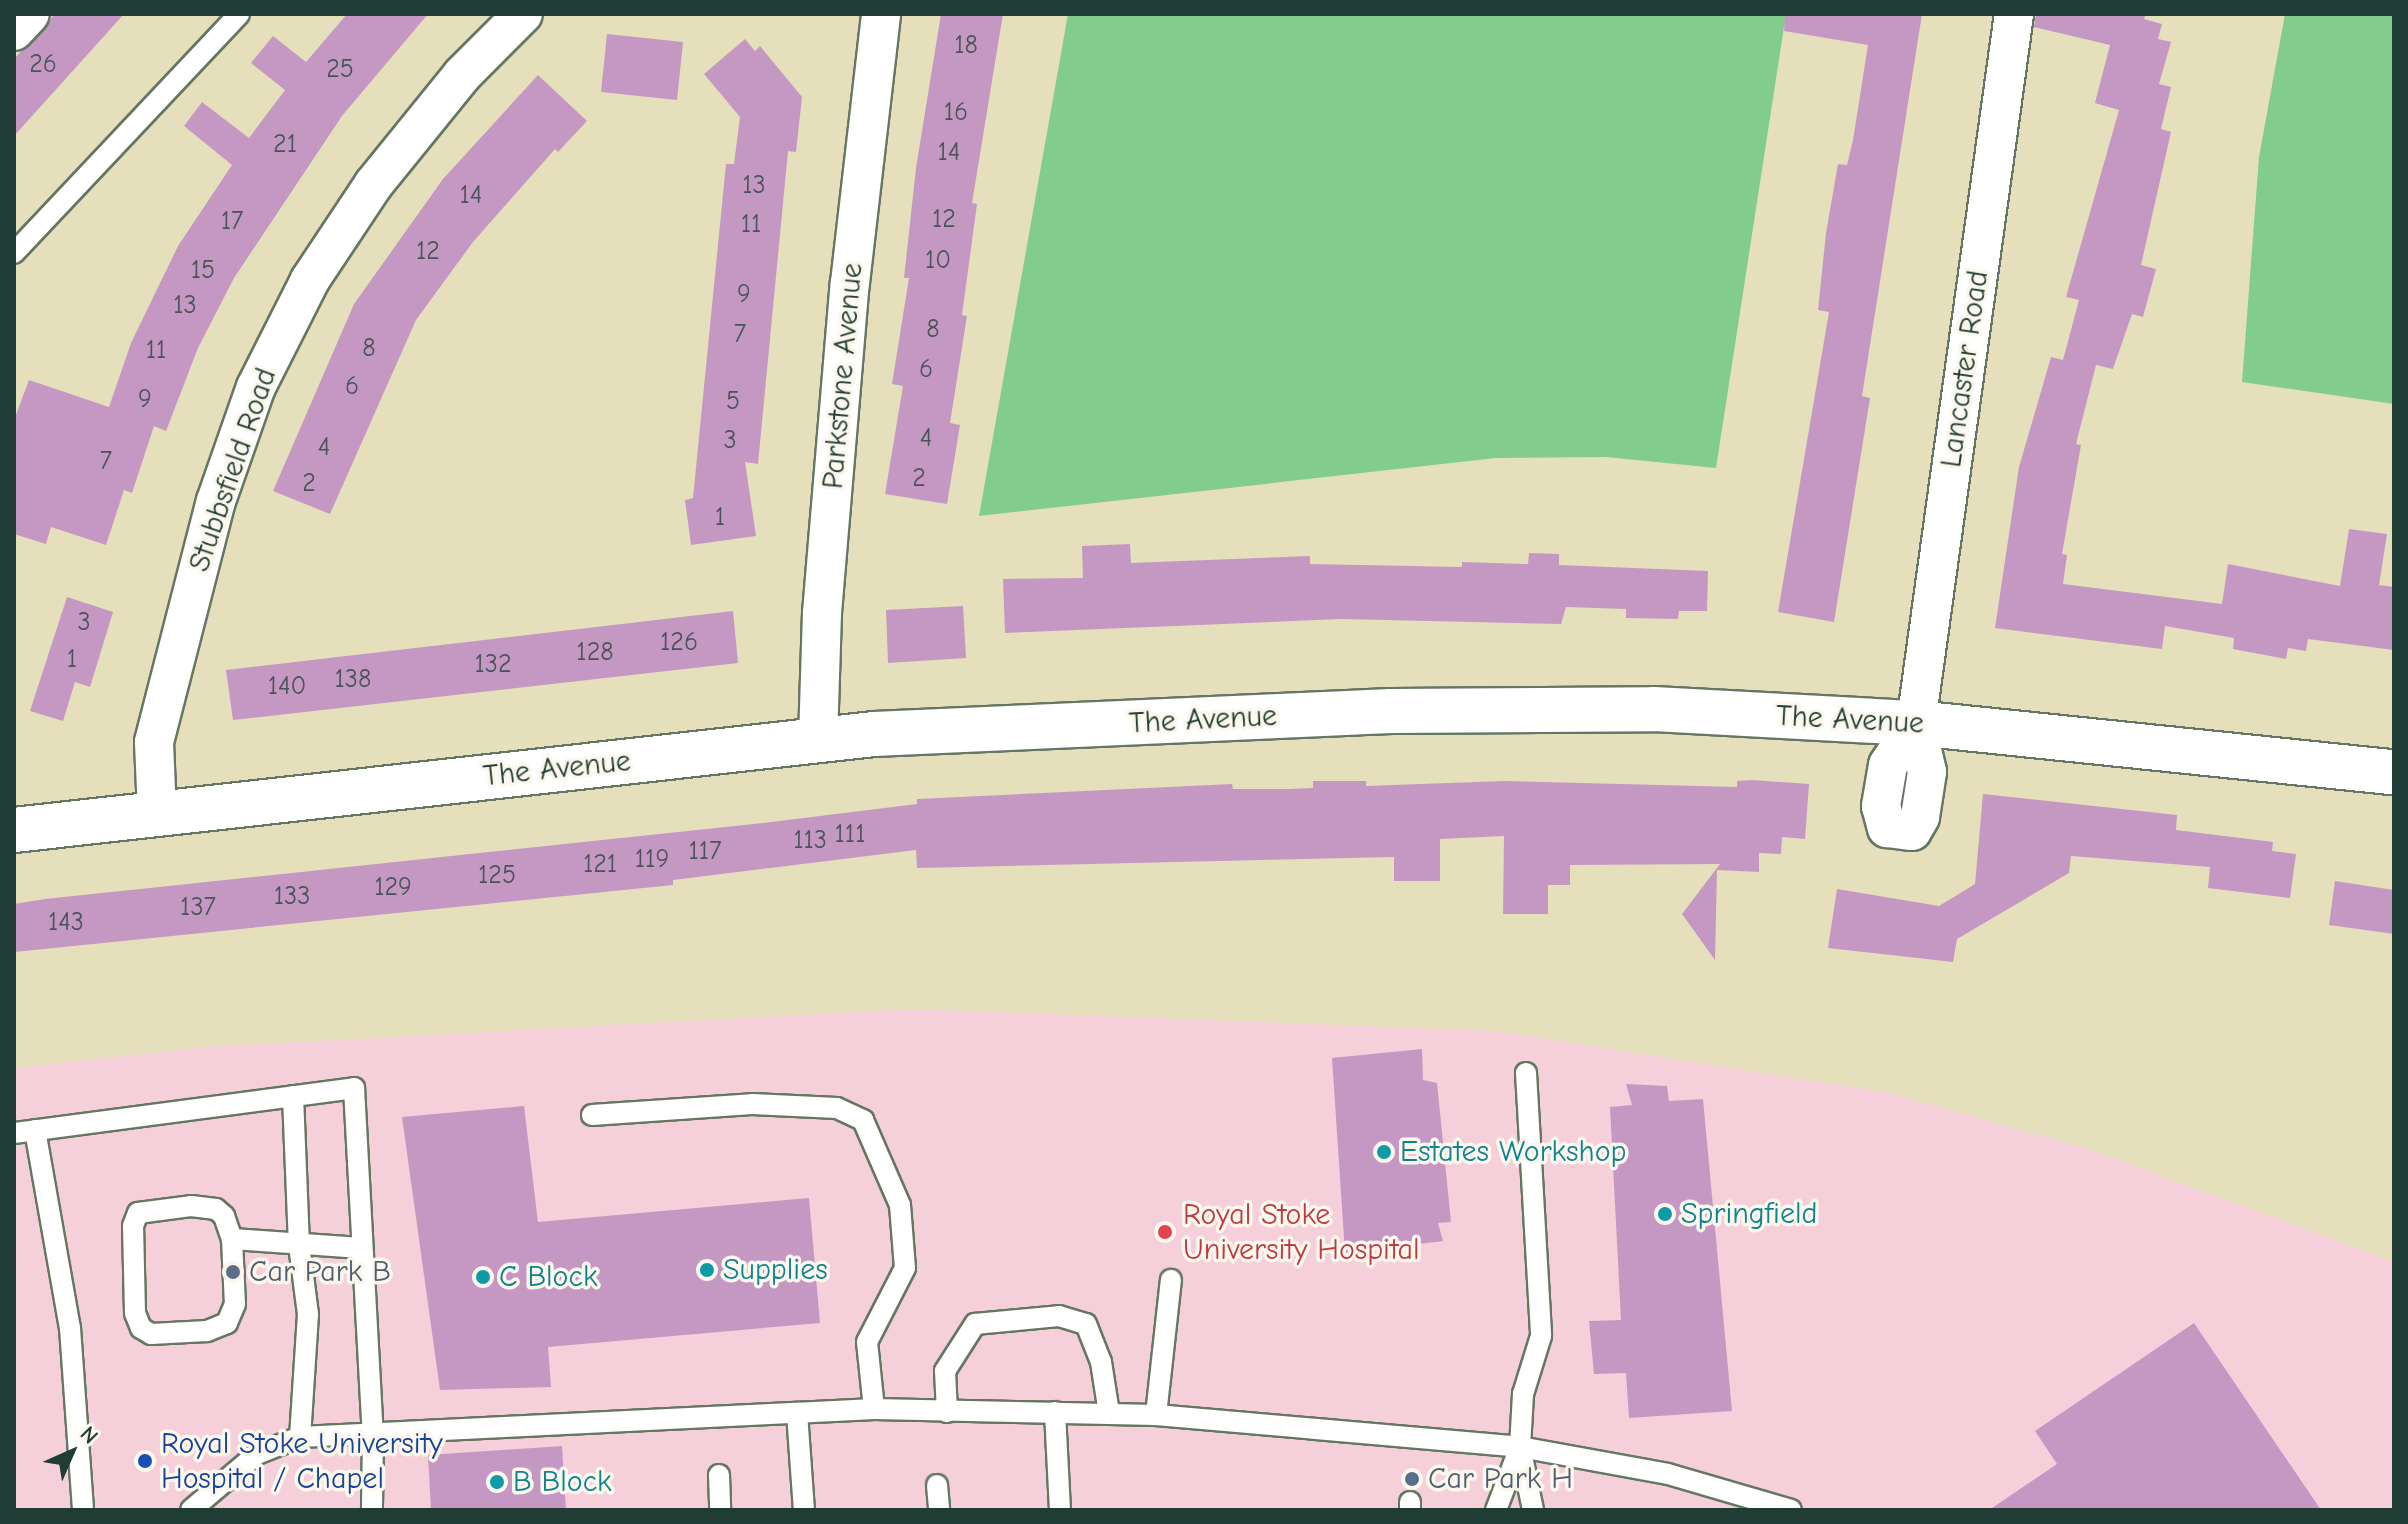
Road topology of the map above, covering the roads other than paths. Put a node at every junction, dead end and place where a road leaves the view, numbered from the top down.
1 (30, 14) edge
2 (239, 14) edge
3 (523, 14) edge
4 (881, 14) edge
5 (2014, 14) edge
6 (14, 31) edge
7 (14, 253) edge
8 (1916, 723) junction
9 (818, 740) junction
10 (2394, 772) edge
11 (157, 814) junction
12 (14, 830) edge
13 (1526, 1073) dead end
14 (293, 1096) junction
15 (592, 1115) dead end
16 (24, 1131) edge
17 (232, 1239) junction
18 (299, 1245) junction
19 (362, 1248) junction
20 (1171, 1280) dead end
21 (874, 1409) junction
22 (947, 1412) junction
23 (1055, 1412) junction
24 (797, 1413) junction
25 (1109, 1413) junction
26 (1156, 1415) junction
27 (373, 1434) junction
28 (300, 1437) junction
29 (1520, 1447) junction
30 (719, 1475) dead end
31 (937, 1485) dead end
32 (83, 1510) edge
33 (191, 1510) edge
34 (372, 1510) edge
35 (720, 1510) edge
36 (804, 1510) edge
37 (939, 1510) edge
38 (1060, 1510) edge
39 (1496, 1510) edge
40 (1533, 1510) edge
41 (1791, 1510) edge

1 - 6 street
2 - 7 lane
3 - 11 street, Stubbsfield Road
4 - 9 street, Parkstone Avenue
5 - 8 street, Lancaster Road
8 - 9 street, The Avenue
8 - 10 street, The Avenue
9 - 11 street, The Avenue
11 - 12 street, The Avenue
13 - 29 lane
14 - 16 lane
14 - 18 lane
14 - 19 lane
15 - 21 lane
16 - 32 lane
17 - 17 lane
17 - 18 lane
18 - 19 lane
18 - 28 lane
19 - 27 lane
20 - 26 lane
21 - 22 lane
21 - 24 lane
22 - 23 lane
22 - 25 lane
23 - 25 lane
23 - 38 lane
24 - 27 lane
24 - 36 lane
25 - 26 lane
26 - 29 lane
27 - 28 lane
27 - 34 lane
28 - 33 lane
29 - 39 lane
29 - 40 lane
29 - 41 lane
30 - 35 lane
31 - 37 lane

